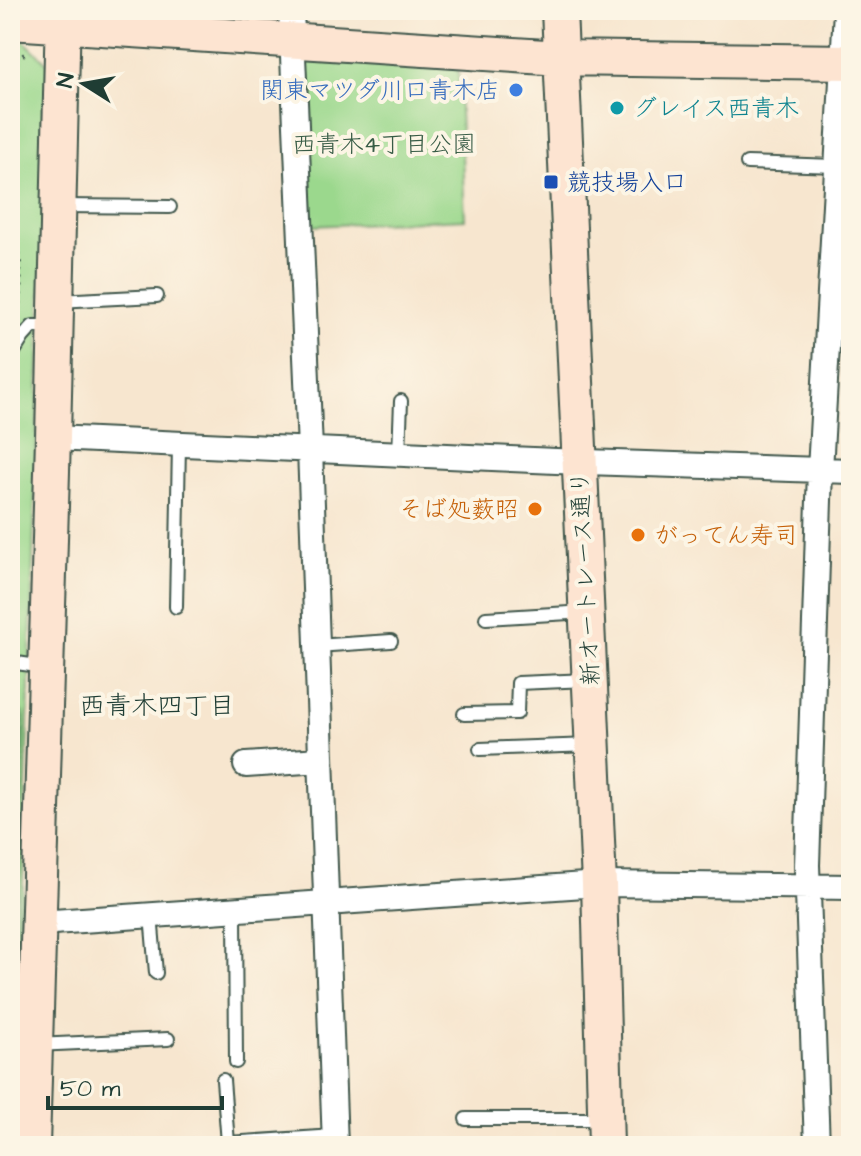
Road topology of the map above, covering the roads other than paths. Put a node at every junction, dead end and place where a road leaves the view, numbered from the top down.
1 (559, 10) edge
2 (846, 10) edge
3 (63, 18) edge
4 (10, 22) edge
5 (291, 25) edge
6 (561, 58) junction
7 (847, 62) edge
8 (747, 163) dead end
9 (837, 166) junction
10 (843, 203) edge
11 (59, 206) junction
12 (170, 207) dead end
13 (157, 296) dead end
14 (56, 314) junction
15 (10, 358) edge
16 (401, 401) dead end
17 (53, 438) junction
18 (179, 444) junction
19 (310, 449) junction
20 (399, 454) junction
21 (579, 462) junction
22 (820, 470) junction
23 (851, 471) edge
24 (176, 607) dead end
25 (587, 612) junction
26 (486, 618) dead end
27 (391, 641) dead end
28 (316, 646) junction
29 (10, 662) edge
30 (47, 667) junction
31 (590, 680) junction
32 (464, 714) dead end
33 (593, 745) junction
34 (480, 749) dead end
35 (320, 760) junction
36 (246, 765) dead end
37 (599, 884) junction
38 (807, 887) junction
39 (851, 887) edge
40 (325, 903) junction
41 (235, 910) junction
42 (151, 915) junction
43 (39, 923) junction
44 (156, 973) dead end
45 (168, 1039) dead end
46 (35, 1045) junction
47 (236, 1062) dead end
48 (223, 1080) dead end
49 (466, 1119) dead end
50 (605, 1132) edge
51 (335, 1141) edge
52 (32, 1146) edge
53 (817, 1146) edge

1 - 6 street, 新オートレース通り
2 - 7 street
3 - 4 street
3 - 5 street
3 - 11 street
5 - 6 street
5 - 19 street
6 - 7 street
6 - 21 street, 新オートレース通り
7 - 9 street
8 - 9 lane
9 - 10 street
10 - 22 street
11 - 12 lane
11 - 14 street
13 - 14 lane
14 - 15 lane
14 - 17 street
16 - 20 lane
17 - 18 street
17 - 30 street
18 - 19 street
18 - 24 lane
19 - 20 street
19 - 28 street
20 - 21 street
21 - 22 street
21 - 25 street, 新オートレース通り
22 - 23 street
22 - 38 street
25 - 26 lane
25 - 31 street, 新オートレース通り
27 - 28 lane
28 - 35 street
29 - 30 lane
30 - 43 street
31 - 32 lane
31 - 33 street, 新オートレース通り
33 - 34 lane
33 - 37 street, 新オートレース通り
35 - 36 street
35 - 40 street
37 - 38 street
37 - 40 street
37 - 50 street, 新オートレース通り
38 - 39 street
38 - 53 street
40 - 41 street
40 - 51 street
41 - 42 street
41 - 47 lane
42 - 43 street
42 - 44 lane
43 - 46 street
45 - 46 lane
46 - 52 street
48 - 51 lane
49 - 50 lane

